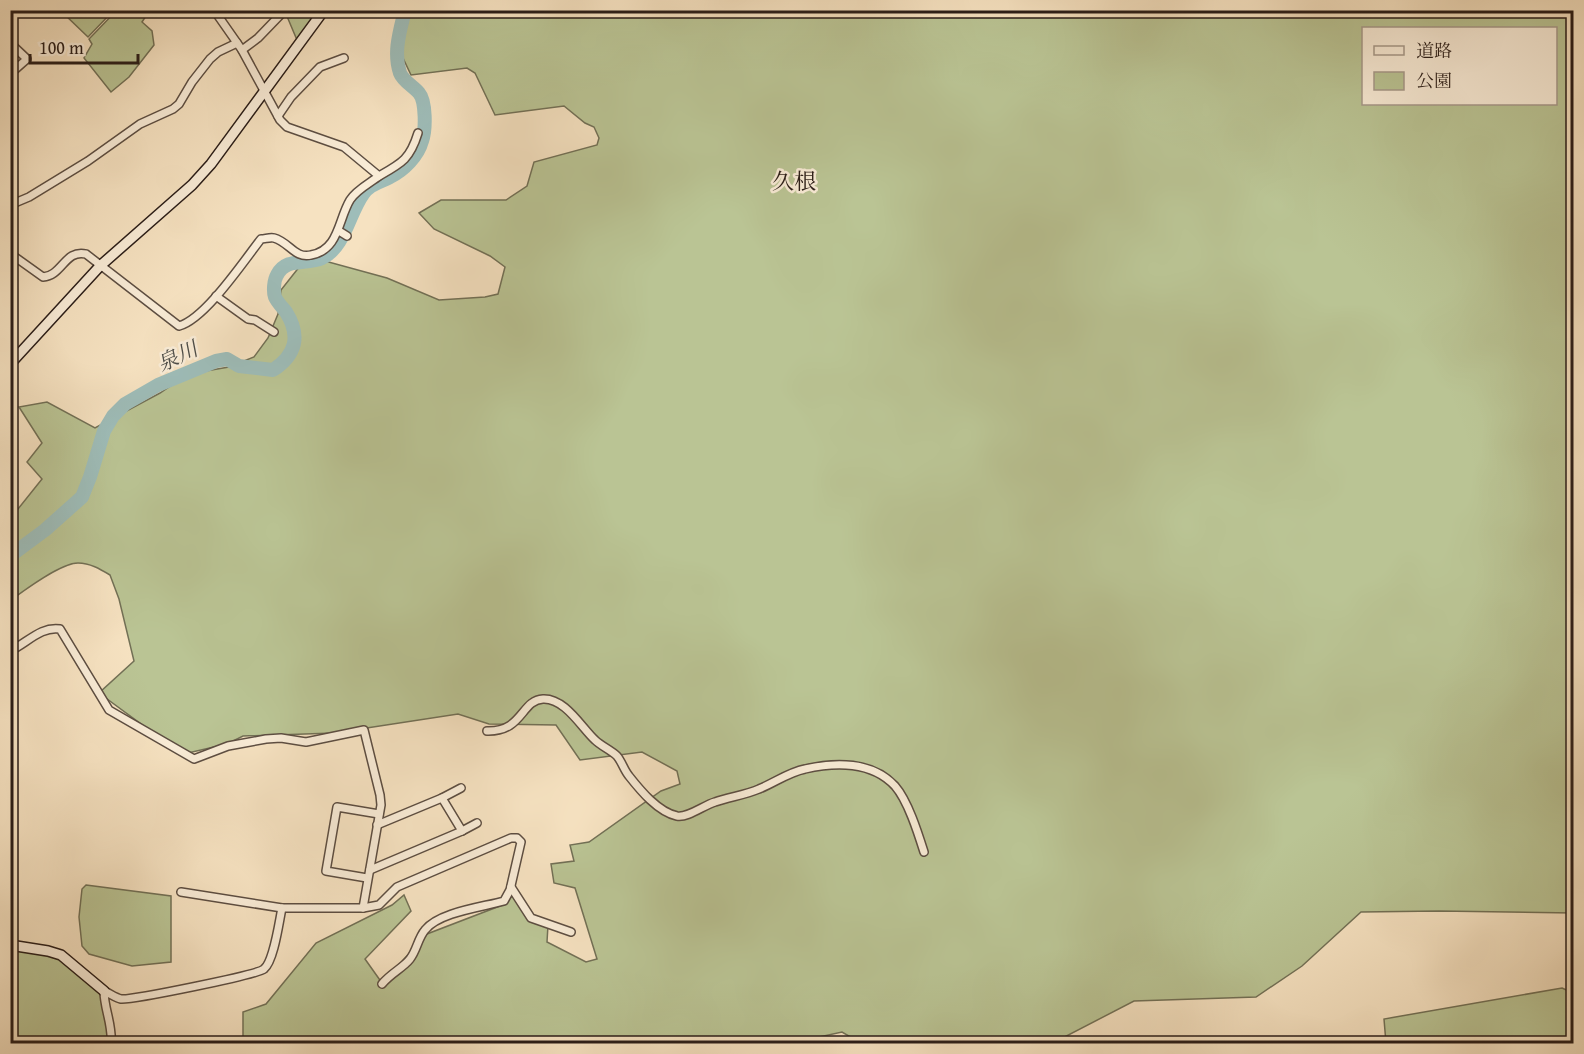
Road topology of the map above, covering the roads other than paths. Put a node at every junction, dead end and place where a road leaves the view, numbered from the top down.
1 (213, 10) edge
2 (324, 10) edge
3 (282, 11) edge
4 (10, 43) edge
5 (239, 46) junction
6 (344, 58) dead end
7 (10, 74) edge
8 (265, 91) junction
9 (278, 116) junction
10 (418, 133) dead end
11 (379, 176) junction
12 (10, 205) edge
13 (339, 231) junction
14 (347, 236) dead end
15 (10, 256) edge
16 (100, 266) junction
17 (216, 296) junction
18 (274, 332) dead end
19 (10, 364) edge
20 (10, 651) edge
21 (487, 731) dead end
22 (461, 788) dead end
23 (442, 798) junction
24 (379, 814) junction
25 (477, 823) dead end
26 (377, 825) junction
27 (462, 831) junction
28 (924, 852) dead end
29 (369, 874) junction
30 (511, 886) junction
31 (181, 892) dead end
32 (282, 908) junction
33 (363, 908) junction
34 (571, 932) dead end
35 (10, 945) edge
36 (382, 984) dead end
37 (104, 991) junction
38 (111, 1044) edge

1 - 5 street
2 - 8 street
3 - 5 street
4 - 7 street
5 - 8 street
5 - 12 street
6 - 9 street
8 - 9 street
8 - 16 street
9 - 11 street
10 - 11 street
11 - 13 street
13 - 14 street
13 - 17 street
15 - 16 street
16 - 17 street
16 - 19 street
17 - 18 street
20 - 24 street
21 - 28 street
22 - 23 street
23 - 26 street
23 - 27 street
24 - 26 street
24 - 29 street
25 - 27 street
26 - 29 street
27 - 29 street
29 - 33 street
30 - 33 street
30 - 34 street
30 - 36 street
31 - 32 street
32 - 33 street
32 - 37 street
35 - 37 street
37 - 38 street

